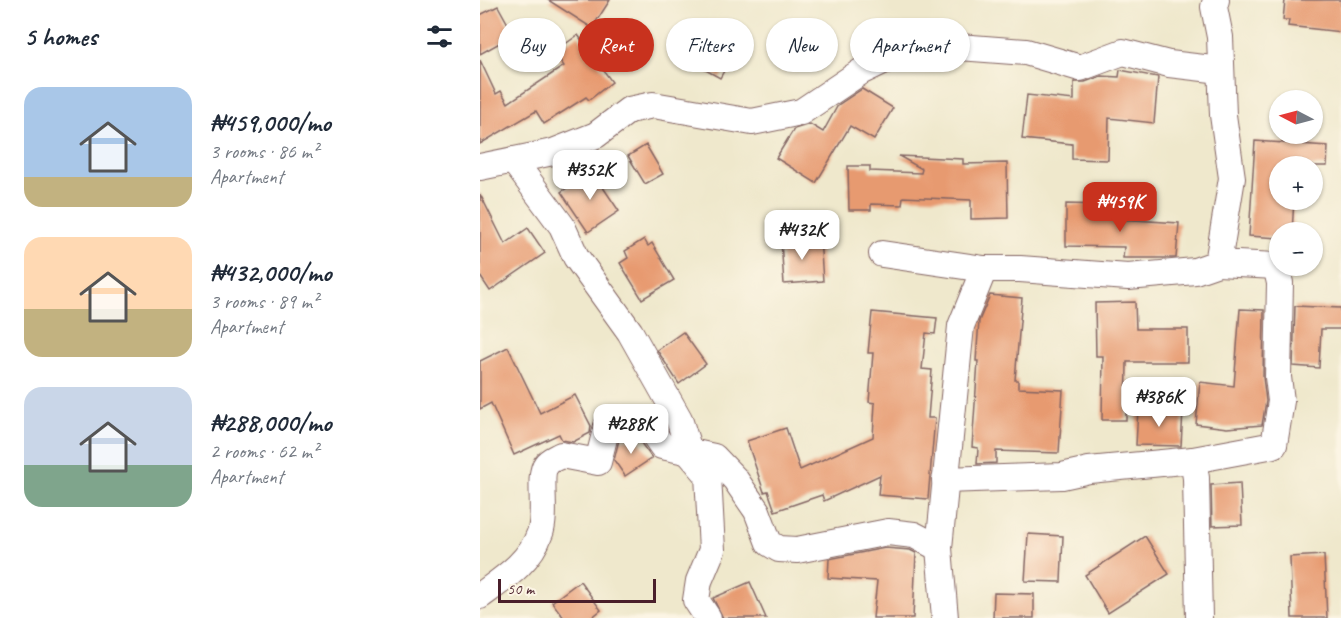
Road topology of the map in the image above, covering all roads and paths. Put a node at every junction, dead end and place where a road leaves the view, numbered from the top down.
1 (1216, 0) edge
2 (1221, 70) junction
3 (513, 160) junction
4 (480, 167) edge
5 (882, 254) dead end
6 (1218, 263) junction
7 (984, 269) junction
8 (690, 454) junction
9 (1193, 460) junction
10 (945, 480) junction
11 (939, 548) junction
12 (480, 596) edge
13 (708, 618) edge
14 (945, 618) edge
15 (1199, 618) edge

1 - 2 street
2 - 3 street
2 - 6 street
3 - 4 street
3 - 8 street
5 - 7 street
6 - 7 street
6 - 9 street
7 - 10 street
8 - 11 street
8 - 12 street
8 - 13 street
9 - 10 street
9 - 15 street
10 - 11 street
11 - 14 street

